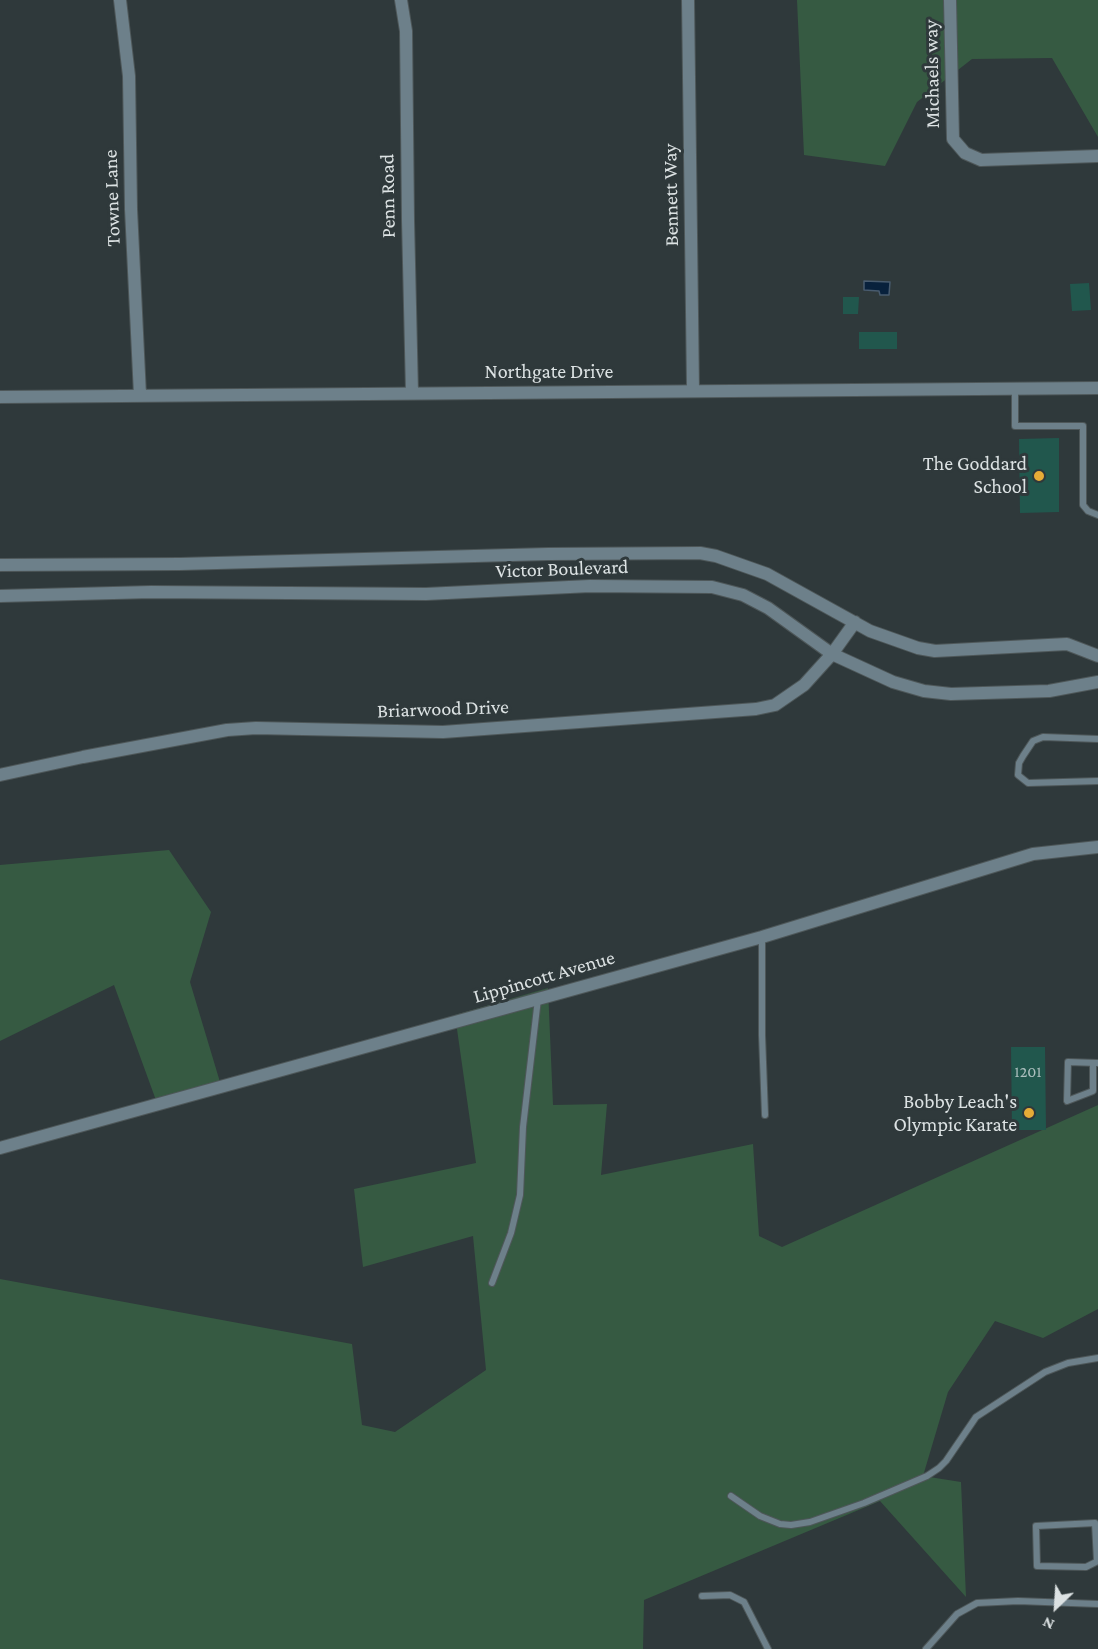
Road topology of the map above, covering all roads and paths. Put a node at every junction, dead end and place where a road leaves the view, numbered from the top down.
1 (120, 0) edge
2 (401, 0) edge
3 (688, 0) edge
4 (950, 0) edge
5 (1098, 156) edge
6 (1098, 388) edge
7 (1015, 389) junction
8 (693, 390) junction
9 (412, 393) junction
10 (140, 395) junction
11 (0, 397) edge
12 (1098, 515) edge
13 (0, 565) edge
14 (0, 596) edge
15 (855, 622) junction
16 (832, 654) junction
17 (1098, 656) edge
18 (1098, 682) edge
19 (1098, 739) edge
20 (0, 775) edge
21 (1098, 781) edge
22 (1098, 847) edge
23 (762, 937) junction
24 (538, 999) junction
25 (1096, 1063) edge
26 (765, 1115) dead end
27 (0, 1148) edge
28 (492, 1283) dead end
29 (1098, 1358) edge
30 (731, 1496) dead end
31 (1098, 1561) edge
32 (702, 1596) dead end
33 (1098, 1604) edge
34 (768, 1649) edge
35 (926, 1649) edge

1 - 10 street, Towne Lane
2 - 9 street, Penn Road
3 - 8 street, Bennett Way
4 - 5 street, Michaels way
6 - 7 street, Northgate Drive
7 - 8 street, Northgate Drive
7 - 12 lane
8 - 9 street, Northgate Drive
9 - 10 street, Northgate Drive
10 - 11 street, Northgate Drive
13 - 15 street, Victor Boulevard
14 - 16 street, Victor Boulevard
15 - 16 street, Briarwood Drive
15 - 17 street, Victor Boulevard
16 - 18 street, Victor Boulevard
16 - 20 street, Briarwood Drive
19 - 21 lane
22 - 23 street, Lippincott Avenue
23 - 24 street, Lippincott Avenue
23 - 26 lane
24 - 27 street, Lippincott Avenue
24 - 28 lane
25 - 25 lane
29 - 30 lane
31 - 31 lane
32 - 34 lane
33 - 35 lane

